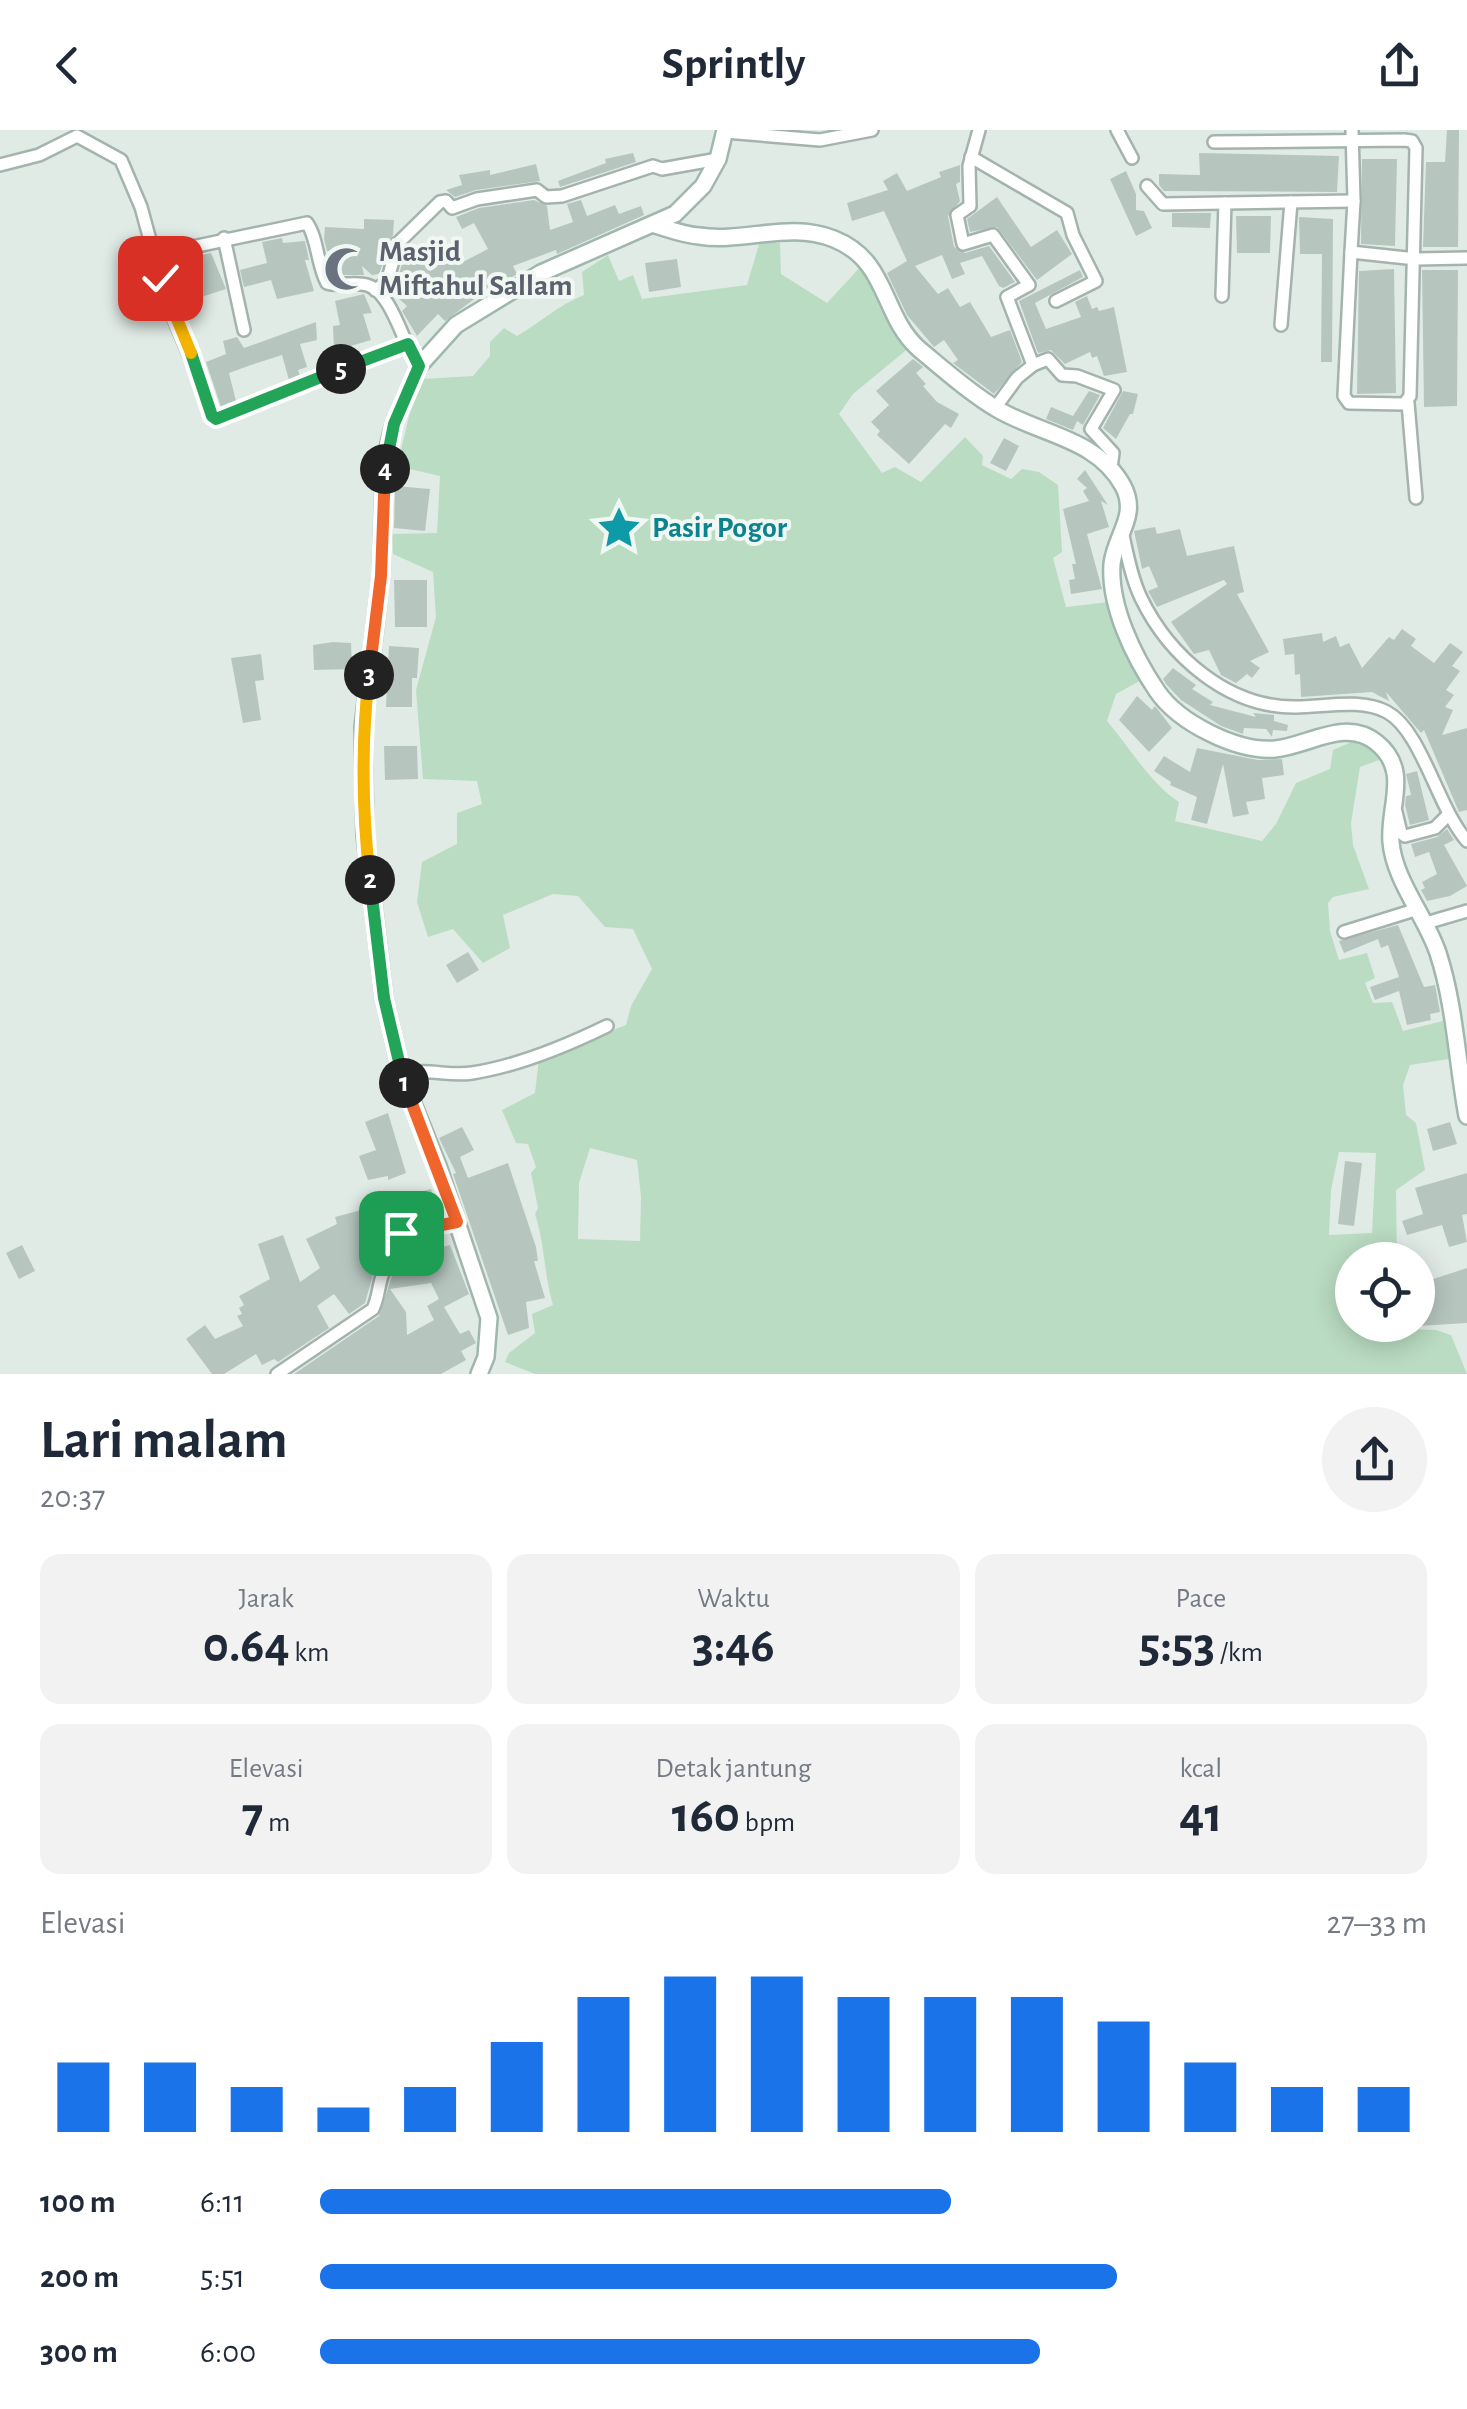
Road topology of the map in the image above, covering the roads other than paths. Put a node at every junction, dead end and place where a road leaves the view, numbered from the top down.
1 (872, 130) edge
2 (979, 130) edge
3 (1118, 130) edge
4 (725, 131) edge
5 (1352, 136) edge
6 (1214, 142) dead end
7 (971, 157) junction
8 (1132, 158) dead end
9 (718, 159) junction
10 (0, 164) edge
11 (1147, 186) dead end
12 (1354, 200) junction
13 (1291, 202) junction
14 (1225, 203) junction
15 (655, 225) junction
16 (224, 238) junction
17 (1351, 252) junction
18 (155, 253) junction
19 (1467, 258) edge
20 (1416, 259) junction
21 (375, 290) junction
22 (1222, 296) dead end
23 (1056, 302) dead end
24 (1282, 326) dead end
25 (244, 330) dead end
26 (408, 344) junction
27 (1033, 365) junction
28 (419, 366) junction
29 (1408, 403) junction
30 (995, 408) junction
31 (1111, 468) junction
32 (1416, 498) dead end
33 (1122, 531) junction
34 (1396, 812) junction
35 (1448, 816) junction
36 (1467, 841) edge
37 (1467, 911) edge
38 (1422, 916) junction
39 (1344, 932) dead end
40 (607, 1026) dead end
41 (402, 1075) junction
42 (1465, 1097) edge
43 (1467, 1116) edge
44 (457, 1222) junction
45 (278, 1374) edge
46 (479, 1374) edge

1 - 4 street
2 - 7 street
3 - 8 street
4 - 9 main road
5 - 6 street
5 - 12 street
5 - 20 street
7 - 23 street
7 - 27 street
9 - 15 main road
9 - 21 street
10 - 18 street
11 - 14 street
12 - 13 street
12 - 17 street
13 - 14 street
13 - 24 street
14 - 22 street
15 - 28 main road
15 - 30 main road
16 - 18 street
16 - 21 street
16 - 25 street
17 - 20 street
17 - 29 street
18 - 26 street
19 - 20 street
20 - 29 street
21 - 26 street
26 - 28 street
27 - 30 street
27 - 31 street
28 - 41 main road
29 - 32 street
30 - 31 main road
31 - 33 main road
33 - 34 main road
33 - 35 street
34 - 35 street
34 - 38 main road
35 - 36 street
37 - 38 street
38 - 39 street
38 - 42 main road
40 - 41 street
41 - 44 main road
42 - 43 main road
44 - 45 street
44 - 46 main road

